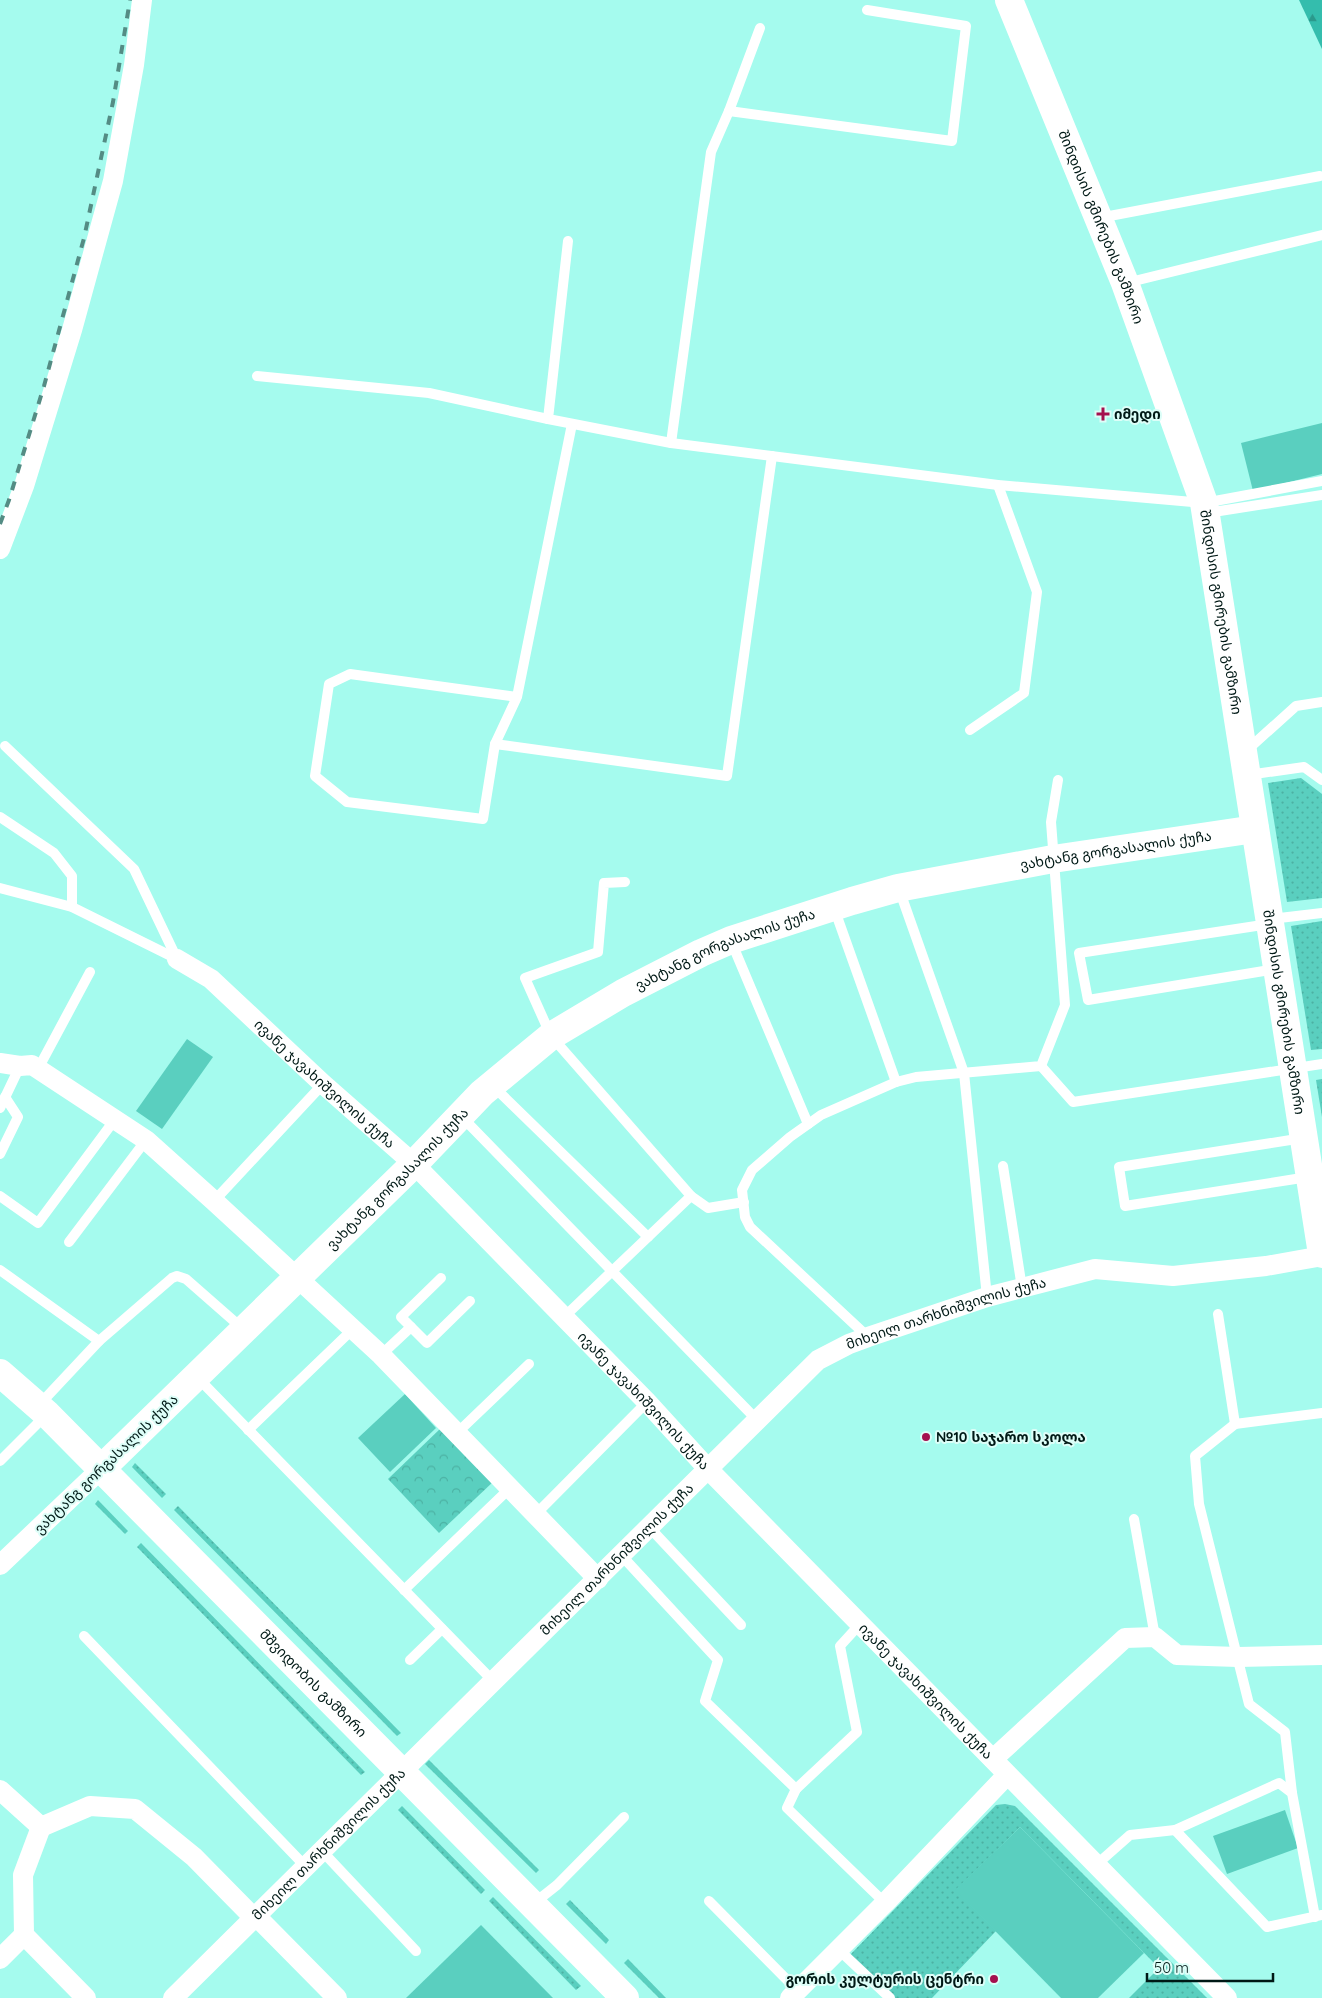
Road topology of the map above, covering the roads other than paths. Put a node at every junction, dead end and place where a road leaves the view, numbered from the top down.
1 (142, 0) edge
2 (1009, 0) edge
3 (867, 10) dead end
4 (760, 28) dead end
5 (728, 111) junction
6 (1320, 176) dead end
7 (1098, 218) junction
8 (1322, 235) edge
9 (568, 241) dead end
10 (1125, 283) junction
11 (258, 376) dead end
12 (548, 419) junction
13 (572, 424) junction
14 (671, 443) junction
15 (772, 456) junction
16 (1322, 481) edge
17 (998, 484) junction
18 (1322, 495) edge
19 (1205, 508) junction
20 (0, 549) edge
21 (517, 697) junction
22 (1322, 702) edge
23 (970, 730) dead end
24 (495, 744) junction
25 (5, 746) dead end
26 (1245, 764) junction
27 (1058, 780) dead end
28 (1322, 780) edge
29 (0, 817) edge
30 (1255, 829) junction
31 (1053, 859) junction
32 (625, 882) dead end
33 (0, 888) edge
34 (898, 888) junction
35 (72, 907) junction
36 (834, 907) junction
37 (1322, 913) edge
38 (1270, 922) junction
39 (731, 940) junction
40 (177, 959) junction
41 (1277, 968) junction
42 (90, 972) dead end
43 (551, 1036) junction
44 (0, 1063) edge
45 (1322, 1064) edge
46 (1041, 1066) junction
47 (29, 1068) junction
48 (1293, 1069) junction
49 (964, 1073) junction
50 (896, 1082) junction
51 (323, 1084) junction
52 (492, 1085) junction
53 (5, 1097) junction
54 (0, 1108) edge
55 (460, 1116) junction
56 (116, 1118) junction
57 (808, 1124) junction
58 (1304, 1138) junction
59 (146, 1140) junction
60 (0, 1154) edge
61 (414, 1164) junction
62 (1003, 1166) dead end
63 (1310, 1177) junction
64 (0, 1196) edge
65 (692, 1196) junction
66 (214, 1201) junction
67 (744, 1202) junction
68 (648, 1237) junction
69 (69, 1242) dead end
70 (1322, 1255) edge
71 (0, 1270) edge
72 (613, 1270) junction
73 (298, 1278) junction
74 (441, 1278) dead end
75 (1022, 1288) junction
76 (987, 1297) junction
77 (470, 1301) dead end
78 (1218, 1314) dead end
79 (564, 1317) junction
80 (411, 1327) junction
81 (353, 1329) junction
82 (244, 1330) junction
83 (868, 1337) junction
84 (99, 1341) junction
85 (381, 1355) junction
86 (529, 1364) dead end
87 (0, 1373) edge
88 (196, 1377) junction
89 (647, 1402) junction
90 (42, 1410) junction
91 (1322, 1413) edge
92 (757, 1420) junction
93 (1235, 1424) junction
94 (248, 1430) junction
95 (457, 1432) junction
96 (0, 1462) edge
97 (101, 1470) junction
98 (709, 1470) junction
99 (510, 1488) junction
100 (536, 1514) junction
101 (1134, 1519) dead end
102 (650, 1528) junction
103 (622, 1556) junction
104 (0, 1565) edge
105 (598, 1579) junction
106 (404, 1590) junction
107 (861, 1623) junction
108 (741, 1625) dead end
109 (442, 1629) junction
110 (84, 1636) dead end
111 (1155, 1637) junction
112 (1322, 1655) edge
113 (1238, 1657) junction
114 (410, 1660) dead end
115 (494, 1682) junction
116 (993, 1759) junction
117 (401, 1773) junction
118 (1007, 1775) junction
119 (0, 1790) edge
120 (796, 1790) junction
121 (1292, 1793) junction
122 (624, 1817) dead end
123 (41, 1827) junction
124 (1175, 1830) junction
125 (322, 1851) junction
126 (1096, 1865) junction
127 (306, 1867) junction
128 (709, 1901) dead end
129 (885, 1903) junction
130 (532, 1904) junction
131 (1318, 1916) edge
132 (254, 1918) junction
133 (24, 1935) junction
134 (838, 1949) junction
135 (416, 1951) dead end
136 (0, 1959) edge
137 (793, 1994) edge
138 (86, 1998) edge
139 (173, 1998) edge
140 (337, 1998) edge
141 (625, 1998) edge
142 (890, 1998) edge
143 (1227, 1998) edge

1 - 20 street
2 - 7 main road, შინდისის გმირების გამზირი
3 - 5 lane
4 - 5 lane
5 - 14 lane
6 - 7 lane
7 - 10 main road, შინდისის გმირების გამზირი
8 - 10 lane
9 - 12 lane
10 - 19 main road, შინდისის გმირების გამზირი
11 - 12 lane
12 - 13 lane
13 - 14 lane
13 - 21 lane
14 - 15 lane
15 - 17 lane
15 - 24 lane
16 - 19 lane
17 - 19 lane
17 - 23 lane
18 - 19 lane
19 - 26 main road, შინდისის გმირების გამზირი
21 - 24 lane
21 - 24 lane
22 - 26 lane
25 - 40 lane
26 - 28 lane
26 - 30 main road, შინდისის გმირების გამზირი
27 - 31 lane
29 - 35 lane
30 - 31 main road, ვახტანგ გორგასალის ქუჩა
30 - 38 main road, შინდისის გმირების გამზირი
31 - 34 main road, ვახტანგ გორგასალის ქუჩა
31 - 46 lane
32 - 43 lane
33 - 35 lane, ივანე ჯავახიშვილის ქუჩა
34 - 36 main road, ვახტანგ გორგასალის ქუჩა
34 - 49 lane
35 - 40 lane, ივანე ჯავახიშვილის ქუჩა
36 - 39 main road, ვახტანგ გორგასალის ქუჩა
36 - 50 lane
37 - 38 lane
38 - 41 main road, შინდისის გმირების გამზირი
38 - 41 lane
39 - 43 main road, ვახტანგ გორგასალის ქუჩა
39 - 57 lane
40 - 51 street, ივანე ჯავახიშვილის ქუჩა
41 - 48 main road, შინდისის გმირების გამზირი
42 - 47 lane
43 - 52 main road, ვახტანგ გორგასალის ქუჩა
43 - 65 lane
44 - 47 street
45 - 48 lane
46 - 48 lane
46 - 49 lane
47 - 53 lane
47 - 56 street
48 - 58 main road, შინდისის გმირების გამზირი
49 - 50 lane
49 - 76 lane
50 - 57 lane
51 - 61 street, ივანე ჯავახიშვილის ქუჩა
51 - 66 lane
52 - 55 main road, ვახტანგ გორგასალის ქუჩა
52 - 68 lane
53 - 54 lane
53 - 60 lane
55 - 61 main road, ვახტანგ გორგასალის ქუჩა
55 - 72 lane
56 - 59 street
56 - 64 lane
57 - 67 lane
58 - 63 main road, შინდისის გმირების გამზირი
58 - 63 lane
59 - 66 street
59 - 69 lane
61 - 73 main road, ვახტანგ გორგასალის ქუჩა
61 - 79 street, ივანე ჯავახიშვილის ქუჩა
62 - 75 lane
63 - 70 main road, შინდისის გმირების გამზირი
65 - 67 lane
65 - 68 lane
66 - 73 street
67 - 83 lane
68 - 72 lane
70 - 75 street, მიხეილ თარხნიშვილის ქუჩა
71 - 84 lane
72 - 79 lane
72 - 92 lane
73 - 81 street
73 - 82 main road, ვახტანგ გორგასალის ქუჩა
74 - 80 lane
75 - 76 street, მიხეილ თარხნიშვილის ქუჩა
76 - 83 street, მიხეილ თარხნიშვილის ქუჩა
77 - 80 lane
78 - 93 lane
79 - 89 street, ივანე ჯავახიშვილის ქუჩა
80 - 85 lane
81 - 85 street
81 - 94 lane
82 - 84 lane
82 - 88 main road, ვახტანგ გორგასალის ქუჩა
83 - 92 street, მიხეილ თარხნიშვილის ქუჩა
84 - 90 lane
85 - 95 street
86 - 95 lane
87 - 90 main road, მშვიდობის გამზირი
88 - 94 lane
88 - 97 main road, ვახტანგ გორგასალის ქუჩა
89 - 98 street, ივანე ჯავახიშვილის ქუჩა
89 - 100 lane
90 - 96 lane
90 - 97 main road, მშვიდობის გამზირი
91 - 93 lane
92 - 98 street, მიხეილ თარხნიშვილის ქუჩა
93 - 113 lane
94 - 106 lane
95 - 99 street
97 - 104 street, ვახტანგ გორგასალის ქუჩა
97 - 117 main road, მშვიდობის გამზირი
98 - 102 street, მიხეილ თარხნიშვილის ქუჩა
98 - 107 street, ივანე ჯავახიშვილის ქუჩა
99 - 100 street
99 - 106 lane
100 - 105 street
101 - 111 lane
102 - 103 street, მიხეილ თარხნიშვილის ქუჩა
102 - 108 lane
103 - 105 street, მიხეილ თარხნიშვილის ქუჩა
103 - 120 lane
105 - 115 street, მიხეილ თარხნიშვილის ქუჩა
106 - 109 lane
107 - 116 street, ივანე ჯავახიშვილის ქუჩა
107 - 120 lane
109 - 114 lane
109 - 115 lane
110 - 127 lane
111 - 113 street
111 - 116 street
112 - 113 street
113 - 121 lane
115 - 117 street, მიხეილ თარხნიშვილის ქუჩა
116 - 118 street, ივანე ჯავახიშვილის ქუჩა
117 - 125 street, მიხეილ თარხნიშვილის ქუჩა
117 - 130 main road, მშვიდობის გამზირი
118 - 126 street, ივანე ჯავახიშვილის ქუჩა
118 - 129 street
119 - 123 street
120 - 129 lane
121 - 124 lane
121 - 131 lane
122 - 130 lane
123 - 132 street
123 - 133 street
124 - 126 lane
124 - 131 lane
125 - 127 street, მიხეილ თარხნიშვილის ქუჩა
125 - 135 lane
126 - 143 street, ივანე ჯავახიშვილის ქუჩა
127 - 132 street, მიხეილ თარხნიშვილის ქუჩა
128 - 137 lane
129 - 134 street
130 - 141 main road, მშვიდობის გამზირი
132 - 139 street, მიხეილ თარხნიშვილის ქუჩა
132 - 140 street
133 - 136 street
133 - 138 street
134 - 137 street
134 - 142 lane

